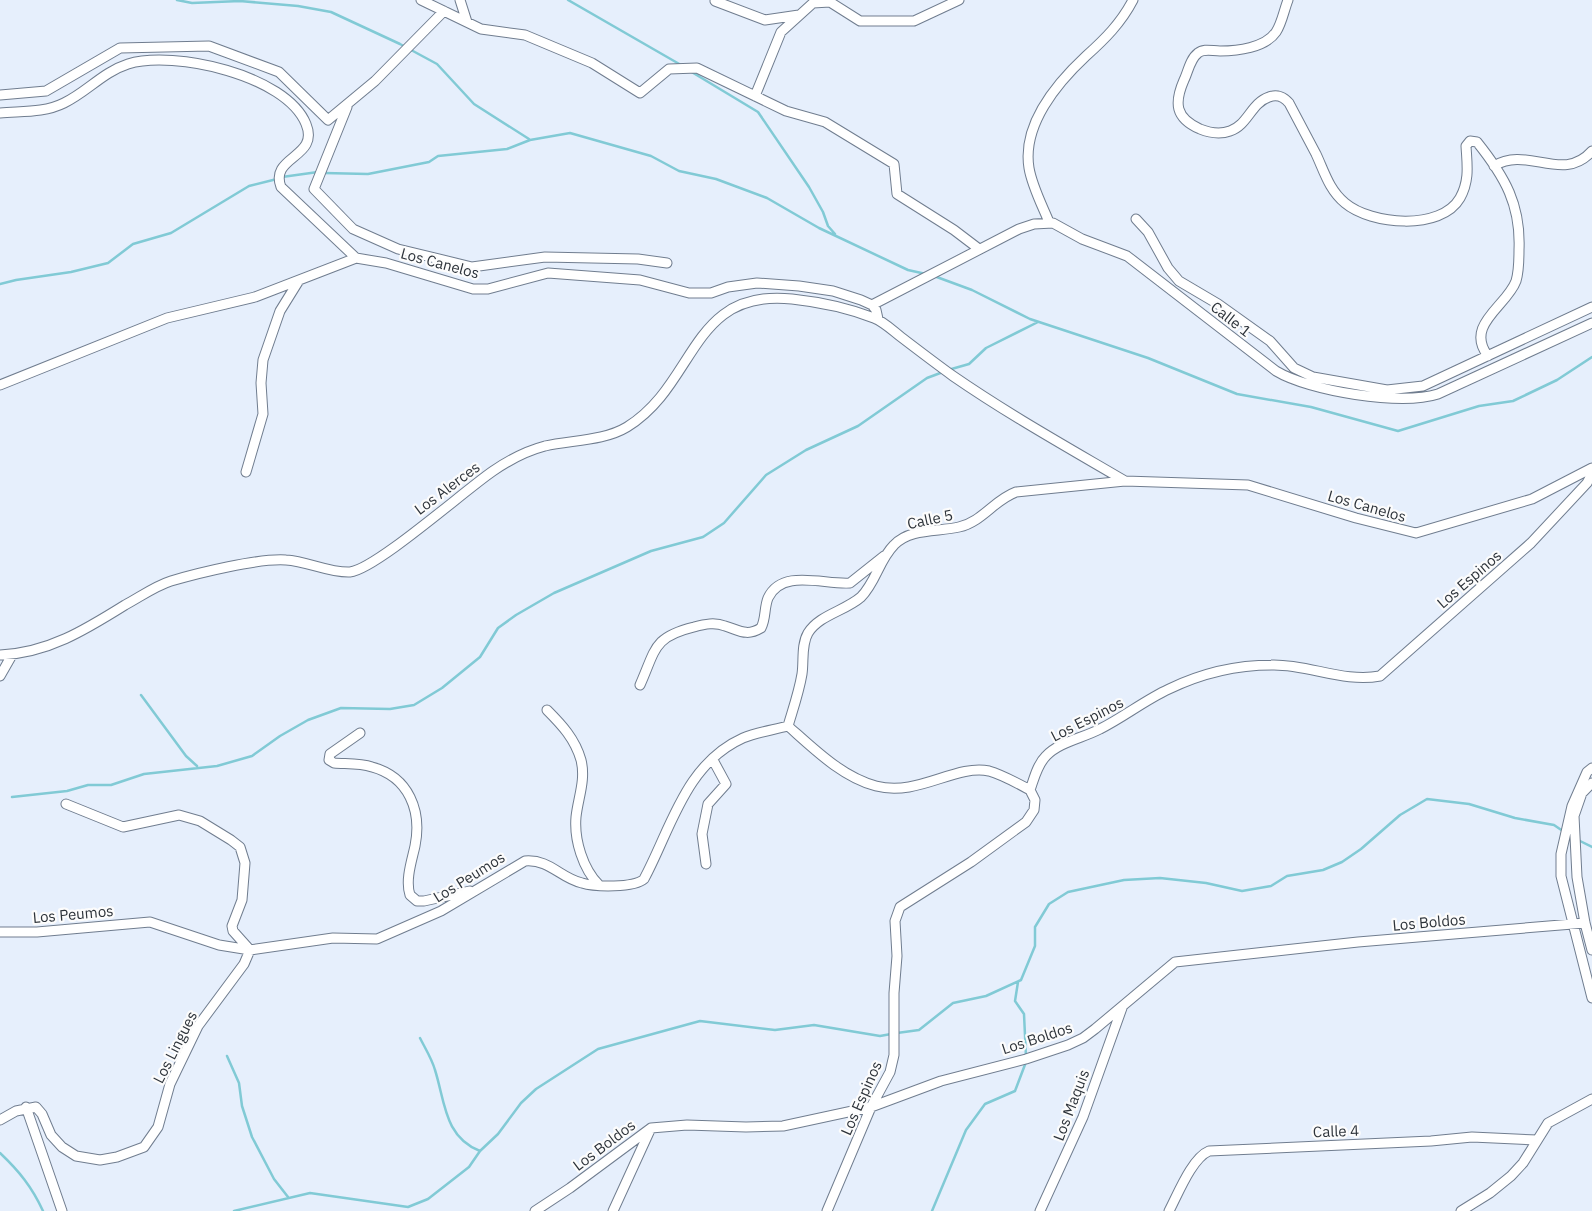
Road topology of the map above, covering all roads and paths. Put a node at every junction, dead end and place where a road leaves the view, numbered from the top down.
1 (421, 0) edge
2 (460, 0) edge
3 (959, 0) edge
4 (1133, 0) edge
5 (1288, 0) edge
6 (715, 1) edge
7 (444, 11) junction
8 (800, 15) junction
9 (466, 22) junction
10 (0, 95) edge
11 (755, 96) junction
12 (348, 104) junction
13 (0, 113) edge
14 (1592, 151) edge
15 (1494, 166) junction
16 (1136, 219) dead end
17 (1049, 222) junction
18 (979, 249) junction
19 (356, 258) junction
20 (667, 263) dead end
21 (298, 282) junction
22 (872, 305) junction
23 (1592, 307) edge
24 (878, 319) junction
25 (1592, 323) edge
26 (1488, 356) junction
27 (0, 385) edge
28 (1592, 468) edge
29 (246, 472) dead end
30 (1592, 474) edge
31 (1125, 481) junction
32 (887, 555) junction
33 (0, 655) edge
34 (12, 655) junction
35 (0, 676) edge
36 (640, 685) dead end
37 (547, 710) dead end
38 (788, 726) junction
39 (360, 732) dead end
40 (713, 760) junction
41 (1592, 768) edge
42 (1592, 783) edge
43 (1030, 790) junction
44 (1577, 799) junction
45 (66, 804) dead end
46 (706, 864) dead end
47 (599, 885) junction
48 (480, 888) junction
49 (1585, 923) junction
50 (1572, 924) junction
51 (0, 932) edge
52 (250, 950) junction
53 (1592, 950) edge
54 (1592, 998) edge
55 (1122, 1007) junction
56 (1592, 1099) edge
57 (26, 1107) junction
58 (871, 1107) junction
59 (0, 1120) edge
60 (651, 1128) junction
61 (1537, 1140) junction
62 (62, 1211) edge
63 (535, 1211) edge
64 (613, 1211) edge
65 (827, 1211) edge
66 (1040, 1211) edge
67 (1169, 1211) edge
68 (1461, 1211) edge

1 - 7 street
2 - 9 street
3 - 8 street
4 - 17 street
5 - 15 street
6 - 8 street
7 - 9 street
7 - 12 street
8 - 11 street
9 - 11 street
10 - 12 street
11 - 18 street
12 - 20 street
13 - 19 street
14 - 15 street
15 - 26 street
16 - 26 street
17 - 18 street
17 - 25 street, Calle 1
18 - 22 street
19 - 21 street
19 - 22 street, Los Canelos
21 - 27 street
21 - 29 street
22 - 24 street
23 - 26 street
24 - 31 street
24 - 34 street, Los Alerces
28 - 31 street, Los Canelos
30 - 43 street, Los Espinos
31 - 32 street, Calle 5
32 - 36 street
32 - 38 street, Calle 5
33 - 34 street, Los Alerces
34 - 35 street
37 - 47 street
38 - 40 street, Los Peumos
38 - 43 street
39 - 48 street
40 - 46 street
40 - 47 street, Los Peumos
41 - 44 street
42 - 44 street
43 - 58 street, Los Espinos
44 - 49 street
44 - 50 street
45 - 52 street
47 - 48 street, Los Peumos
48 - 52 street, Los Peumos
49 - 50 street, Los Boldos
49 - 53 street
50 - 54 street
50 - 55 street, Los Boldos
51 - 52 street, Los Peumos
52 - 57 street, Los Lingues
55 - 58 street, Los Boldos
55 - 66 street, Los Maquis
56 - 61 street
57 - 59 street
57 - 62 street
58 - 60 street, Los Boldos
58 - 65 street, Los Espinos
60 - 63 street, Los Boldos
60 - 64 street
61 - 67 street, Calle 4
61 - 68 street

